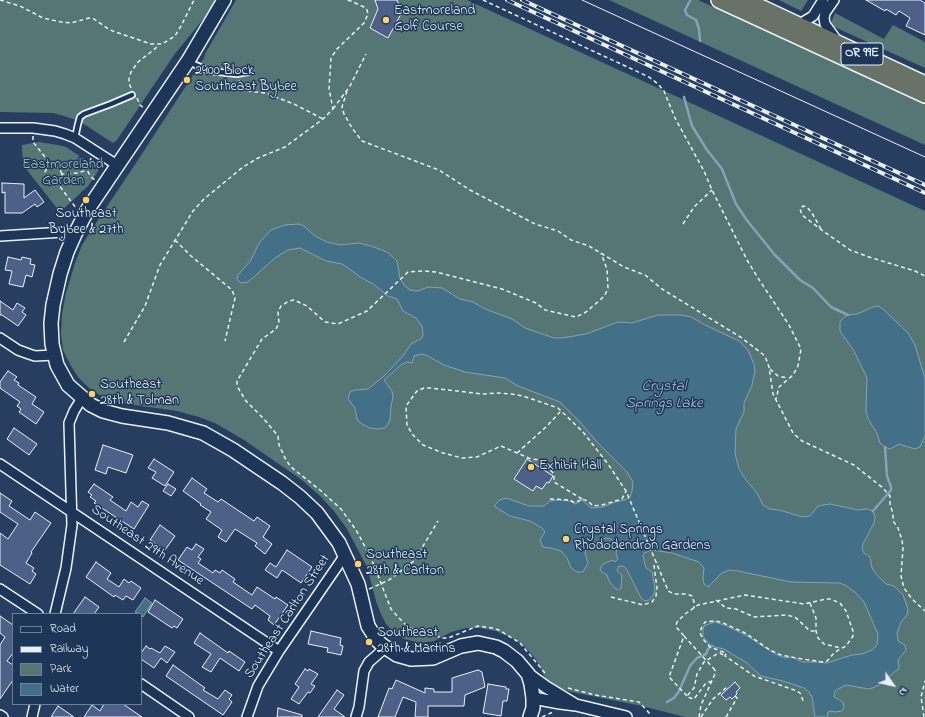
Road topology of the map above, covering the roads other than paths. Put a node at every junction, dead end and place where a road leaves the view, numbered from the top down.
1 (224, 0) edge
2 (719, 0) edge
3 (744, 0) edge
4 (829, 1) edge
5 (798, 24) junction
6 (839, 43) junction
7 (188, 61) junction
8 (248, 72) dead end
9 (925, 84) edge
10 (133, 94) road end
11 (925, 95) edge
12 (0, 128) edge
13 (74, 138) junction
14 (117, 165) junction
15 (75, 234) junction
16 (0, 236) edge
17 (0, 338) edge
18 (54, 355) junction
19 (82, 398) junction
20 (0, 464) edge
21 (72, 512) junction
22 (345, 555) junction
23 (0, 589) edge
24 (36, 613) edge
25 (55, 613) edge
26 (385, 648) junction
27 (279, 651) junction
28 (528, 674) junction
29 (142, 685) edge
30 (533, 698) junction
31 (35, 705) edge
32 (576, 705) junction
33 (0, 715) edge
34 (3, 717) edge
35 (32, 717) edge
36 (189, 717) edge
37 (247, 717) edge
38 (356, 717) edge
39 (530, 717) edge
40 (626, 717) edge

1 - 7 main road
2 - 11 highway, OR 99E
3 - 5 highway, OR 99E
4 - 5 street
4 - 6 street
5 - 6 highway, OR 99E
6 - 9 highway, OR 99E
7 - 8 lane
7 - 14 main road
10 - 13 lane
12 - 13 street
13 - 14 street
14 - 15 main road
15 - 16 street
15 - 18 main road
17 - 18 street
18 - 19 main road
19 - 21 street
19 - 22 main road
20 - 21 street, Southeast 29th Avenue
21 - 25 street
21 - 27 street, Southeast 29th Avenue
22 - 26 main road
22 - 27 street, Southeast Carlton Street
23 - 24 street
26 - 28 main road
26 - 38 street
27 - 37 street, Southeast Carlton Street
28 - 30 main road
28 - 32 street
29 - 36 street
30 - 32 street
30 - 39 main road
31 - 35 street
32 - 40 street
33 - 34 street

